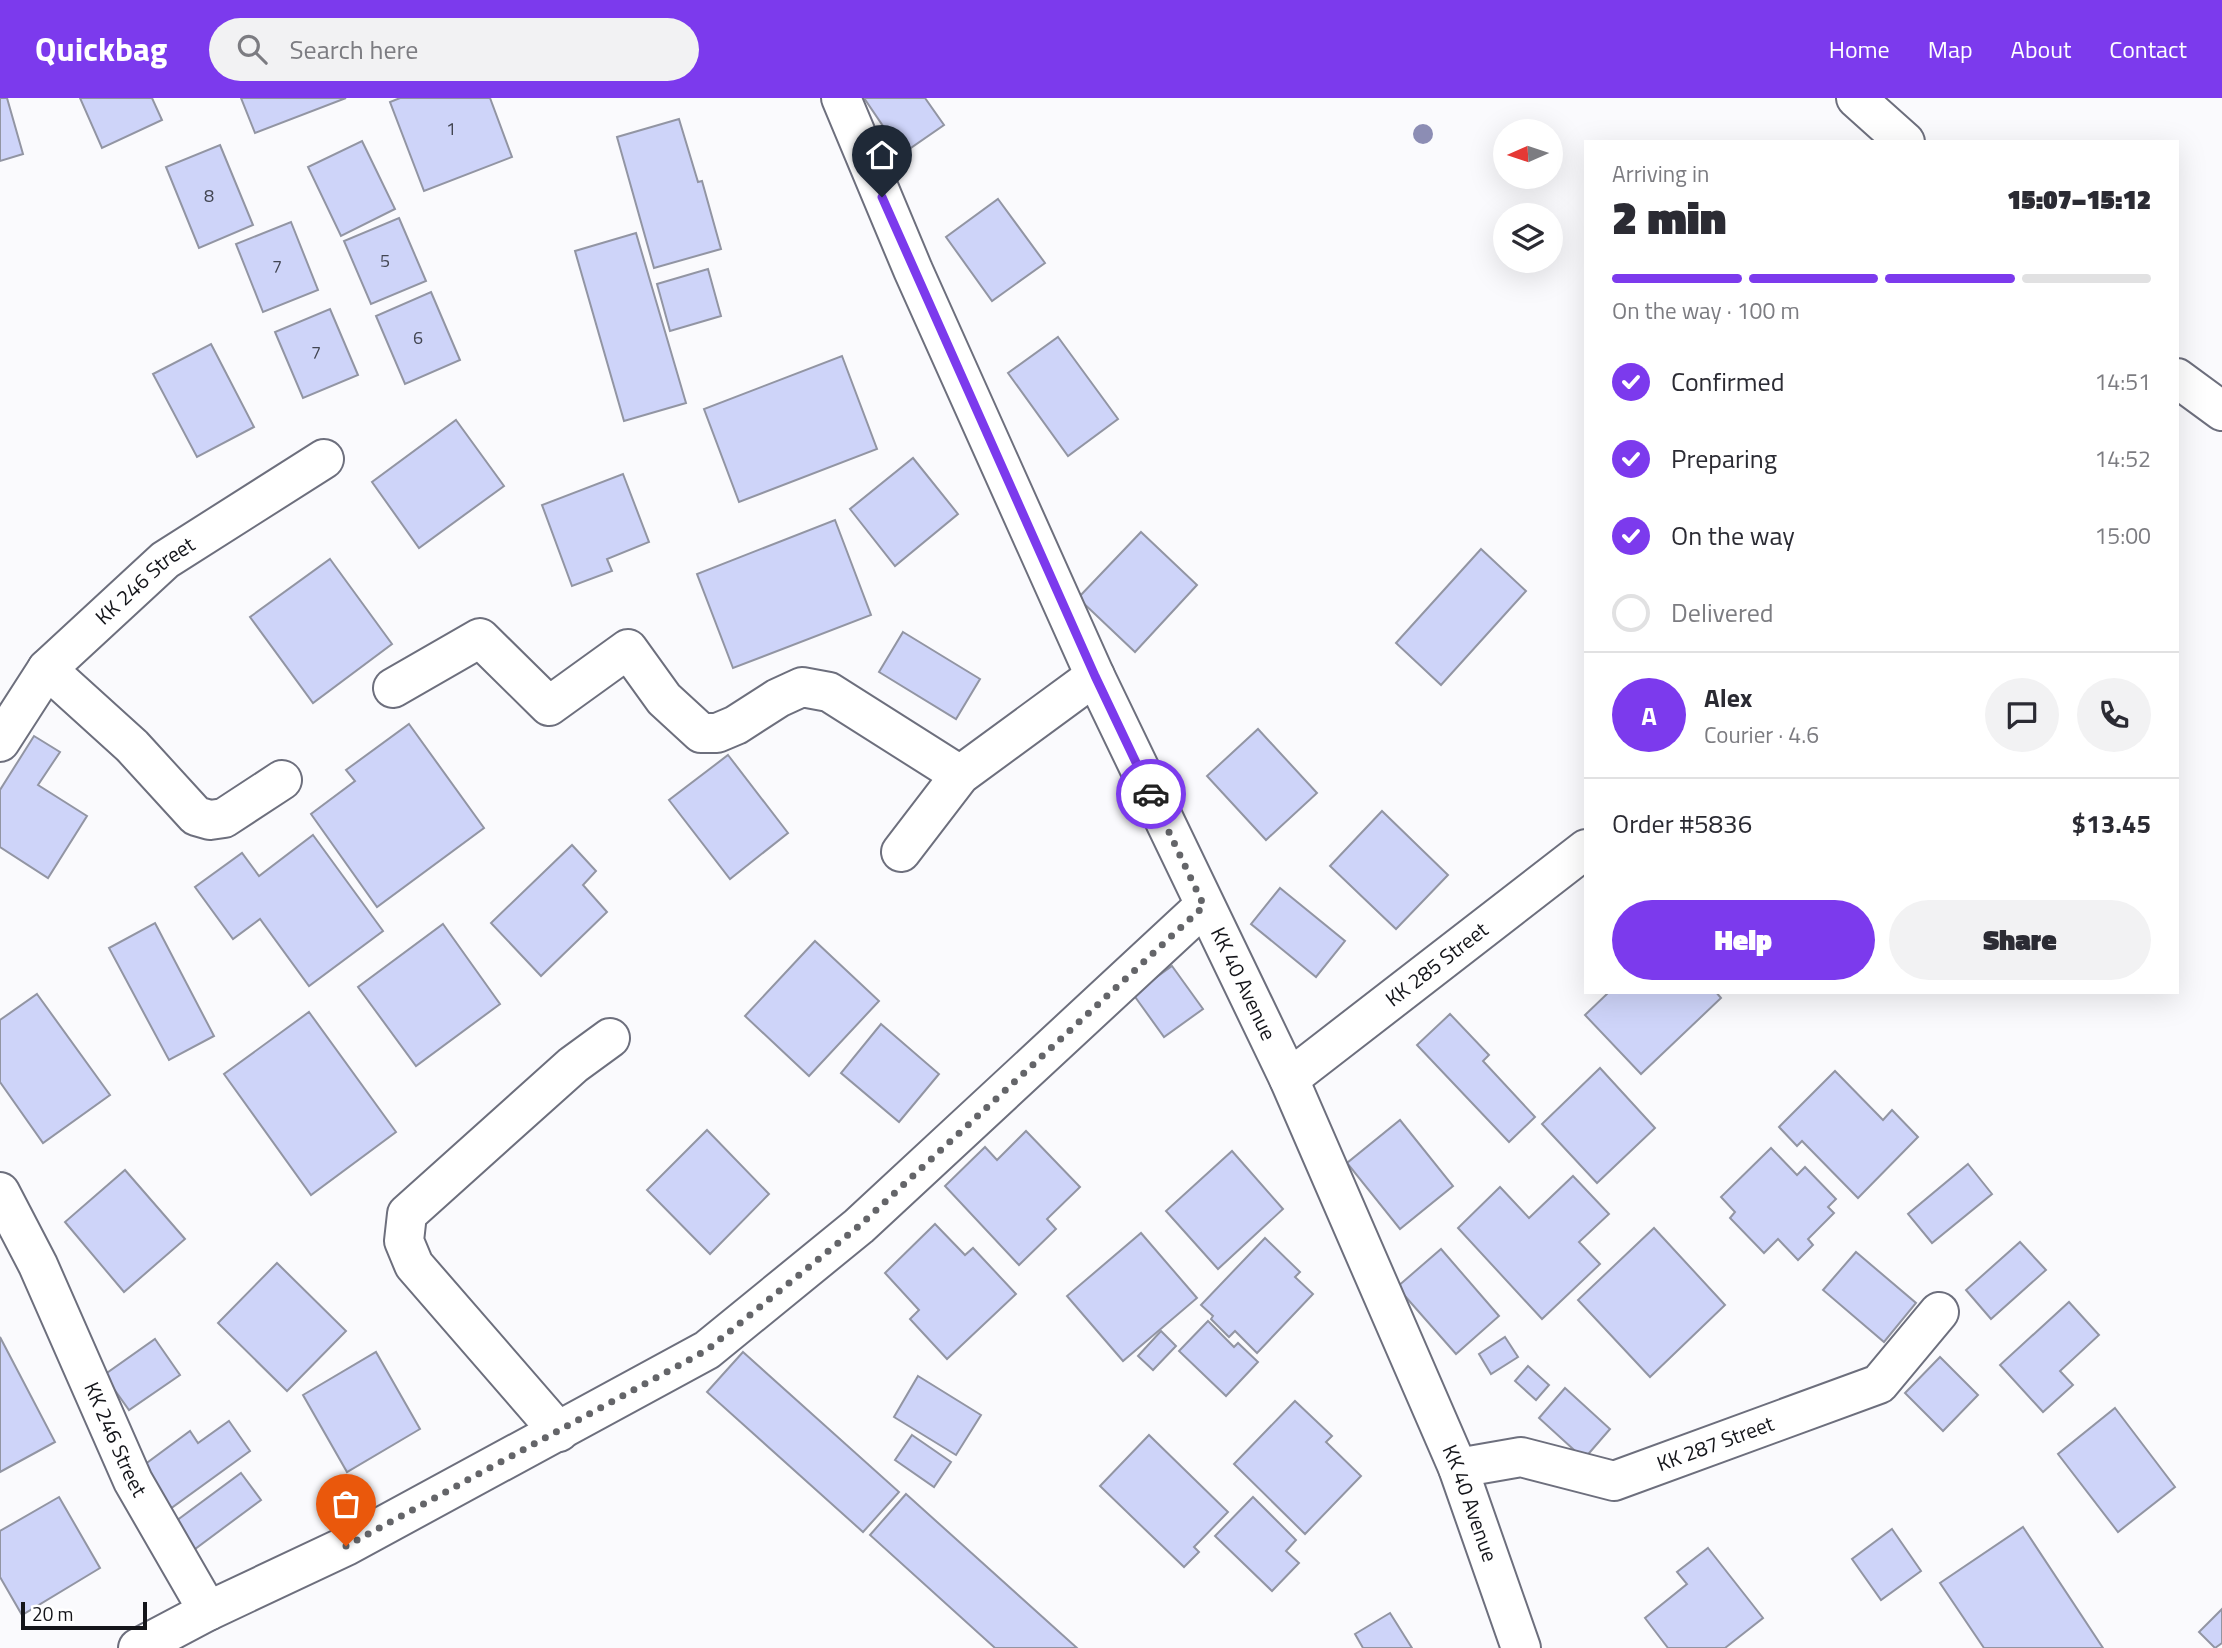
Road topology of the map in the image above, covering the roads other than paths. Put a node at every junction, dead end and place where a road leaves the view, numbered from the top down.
1 (841, 98) edge
2 (1856, 98) edge
3 (1903, 140) edge
4 (2179, 379) edge
5 (2222, 411) edge
6 (324, 459) dead end
7 (47, 669) junction
8 (1095, 676) junction
9 (393, 688) dead end
10 (0, 742) edge
11 (960, 775) junction
12 (282, 780) dead end
13 (1584, 851) edge
14 (901, 852) dead end
15 (1204, 906) junction
16 (610, 1038) dead end
17 (1289, 1079) junction
18 (0, 1192) edge
19 (1939, 1312) dead end
20 (559, 1432) junction
21 (1458, 1468) junction
22 (208, 1611) junction
23 (138, 1648) edge
24 (1521, 1648) edge

1 - 8 street, KK 40 Avenue
2 - 3 street
4 - 5 street
6 - 7 street, KK 246 Street
7 - 10 street, KK 246 Street
7 - 12 street
8 - 11 street
8 - 15 street, KK 40 Avenue
9 - 11 street
11 - 14 street
13 - 17 street, KK 285 Street
15 - 17 street, KK 40 Avenue
15 - 20 street
16 - 20 street
17 - 21 street, KK 40 Avenue
18 - 22 street, KK 246 Street
19 - 21 street, KK 287 Street
20 - 22 street
21 - 24 street, KK 40 Avenue
22 - 23 street

